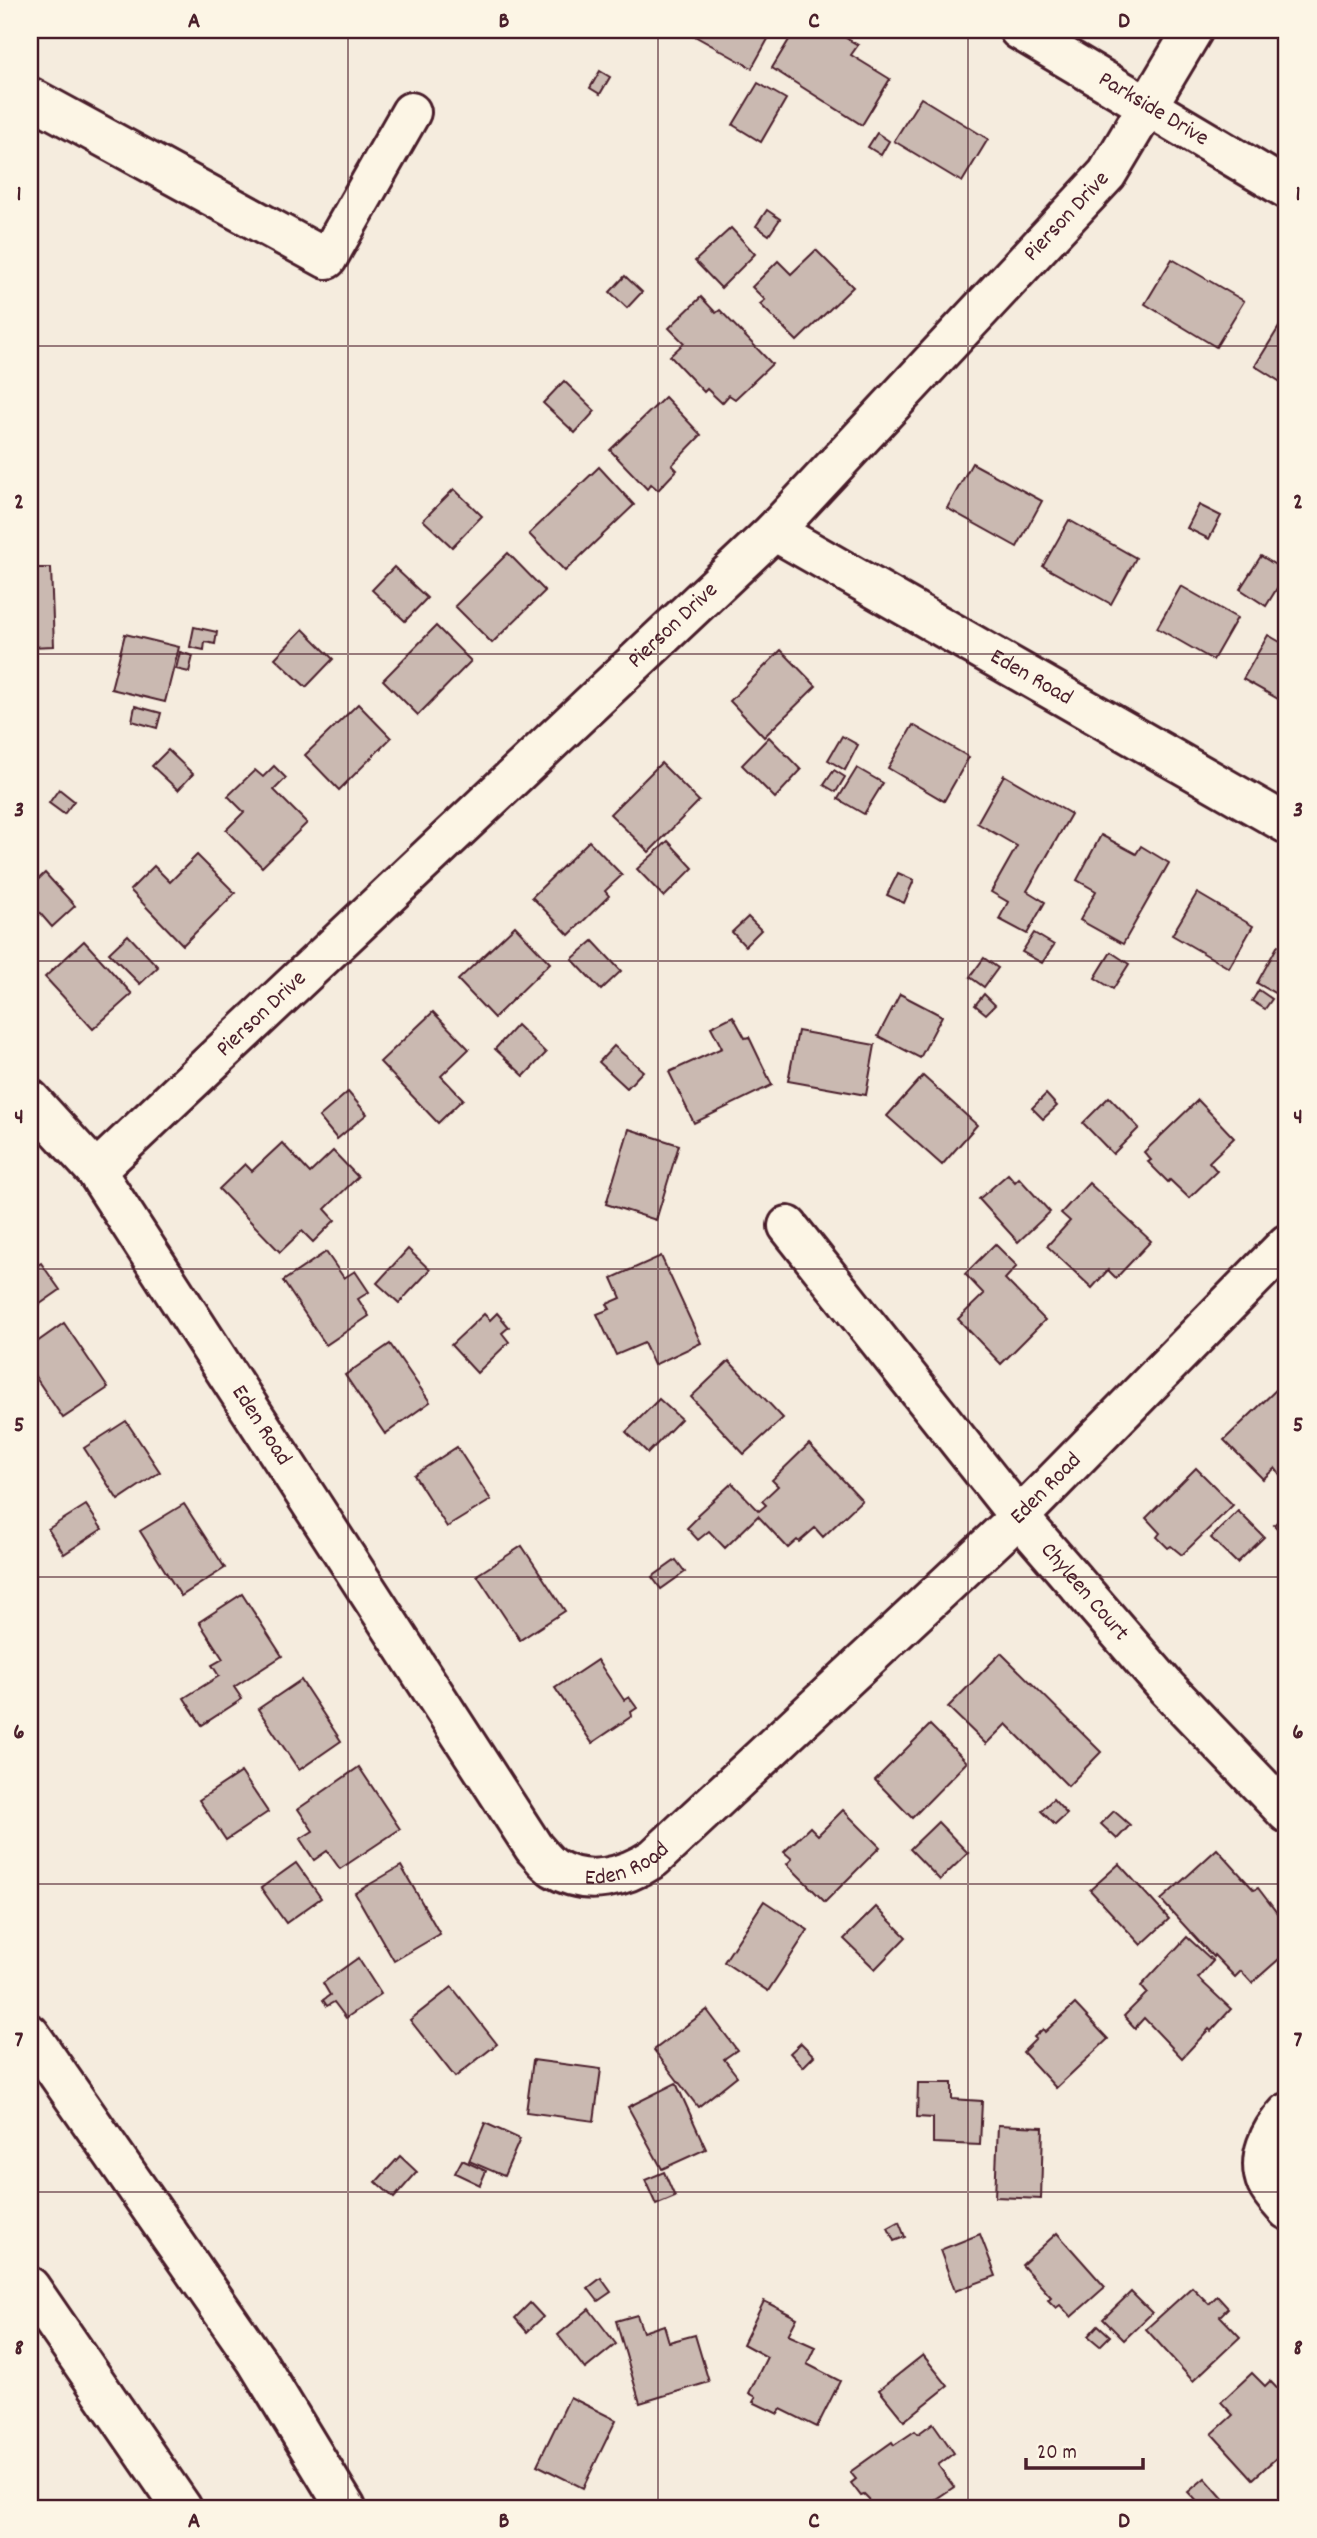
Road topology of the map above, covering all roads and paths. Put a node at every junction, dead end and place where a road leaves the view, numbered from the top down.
1 (1018, 30) edge
2 (1193, 30) edge
3 (30, 97) edge
4 (1148, 106) junction
5 (411, 112) dead end
6 (1287, 189) edge
7 (774, 531) junction
8 (1287, 824) edge
9 (30, 1099) edge
10 (96, 1171) junction
11 (789, 1226) dead end
12 (1287, 1244) edge
13 (1019, 1517) junction
14 (1287, 1814) edge
15 (30, 2034) edge
16 (1287, 2113) edge
17 (1284, 2206) edge
18 (30, 2287) edge
19 (182, 2508) edge
20 (346, 2508) edge

1 - 4 main road, Parkside Drive
2 - 4 main road, Pierson Drive
3 - 5 main road
4 - 6 main road, Parkside Drive
4 - 7 main road, Pierson Drive
7 - 8 main road, Eden Road
7 - 10 main road, Pierson Drive
9 - 10 main road, Eden Road
10 - 13 main road, Eden Road
11 - 13 main road, Chyleen Court
12 - 13 main road, Eden Road
13 - 14 main road, Chyleen Court
15 - 20 main road
16 - 17 main road
18 - 19 main road

